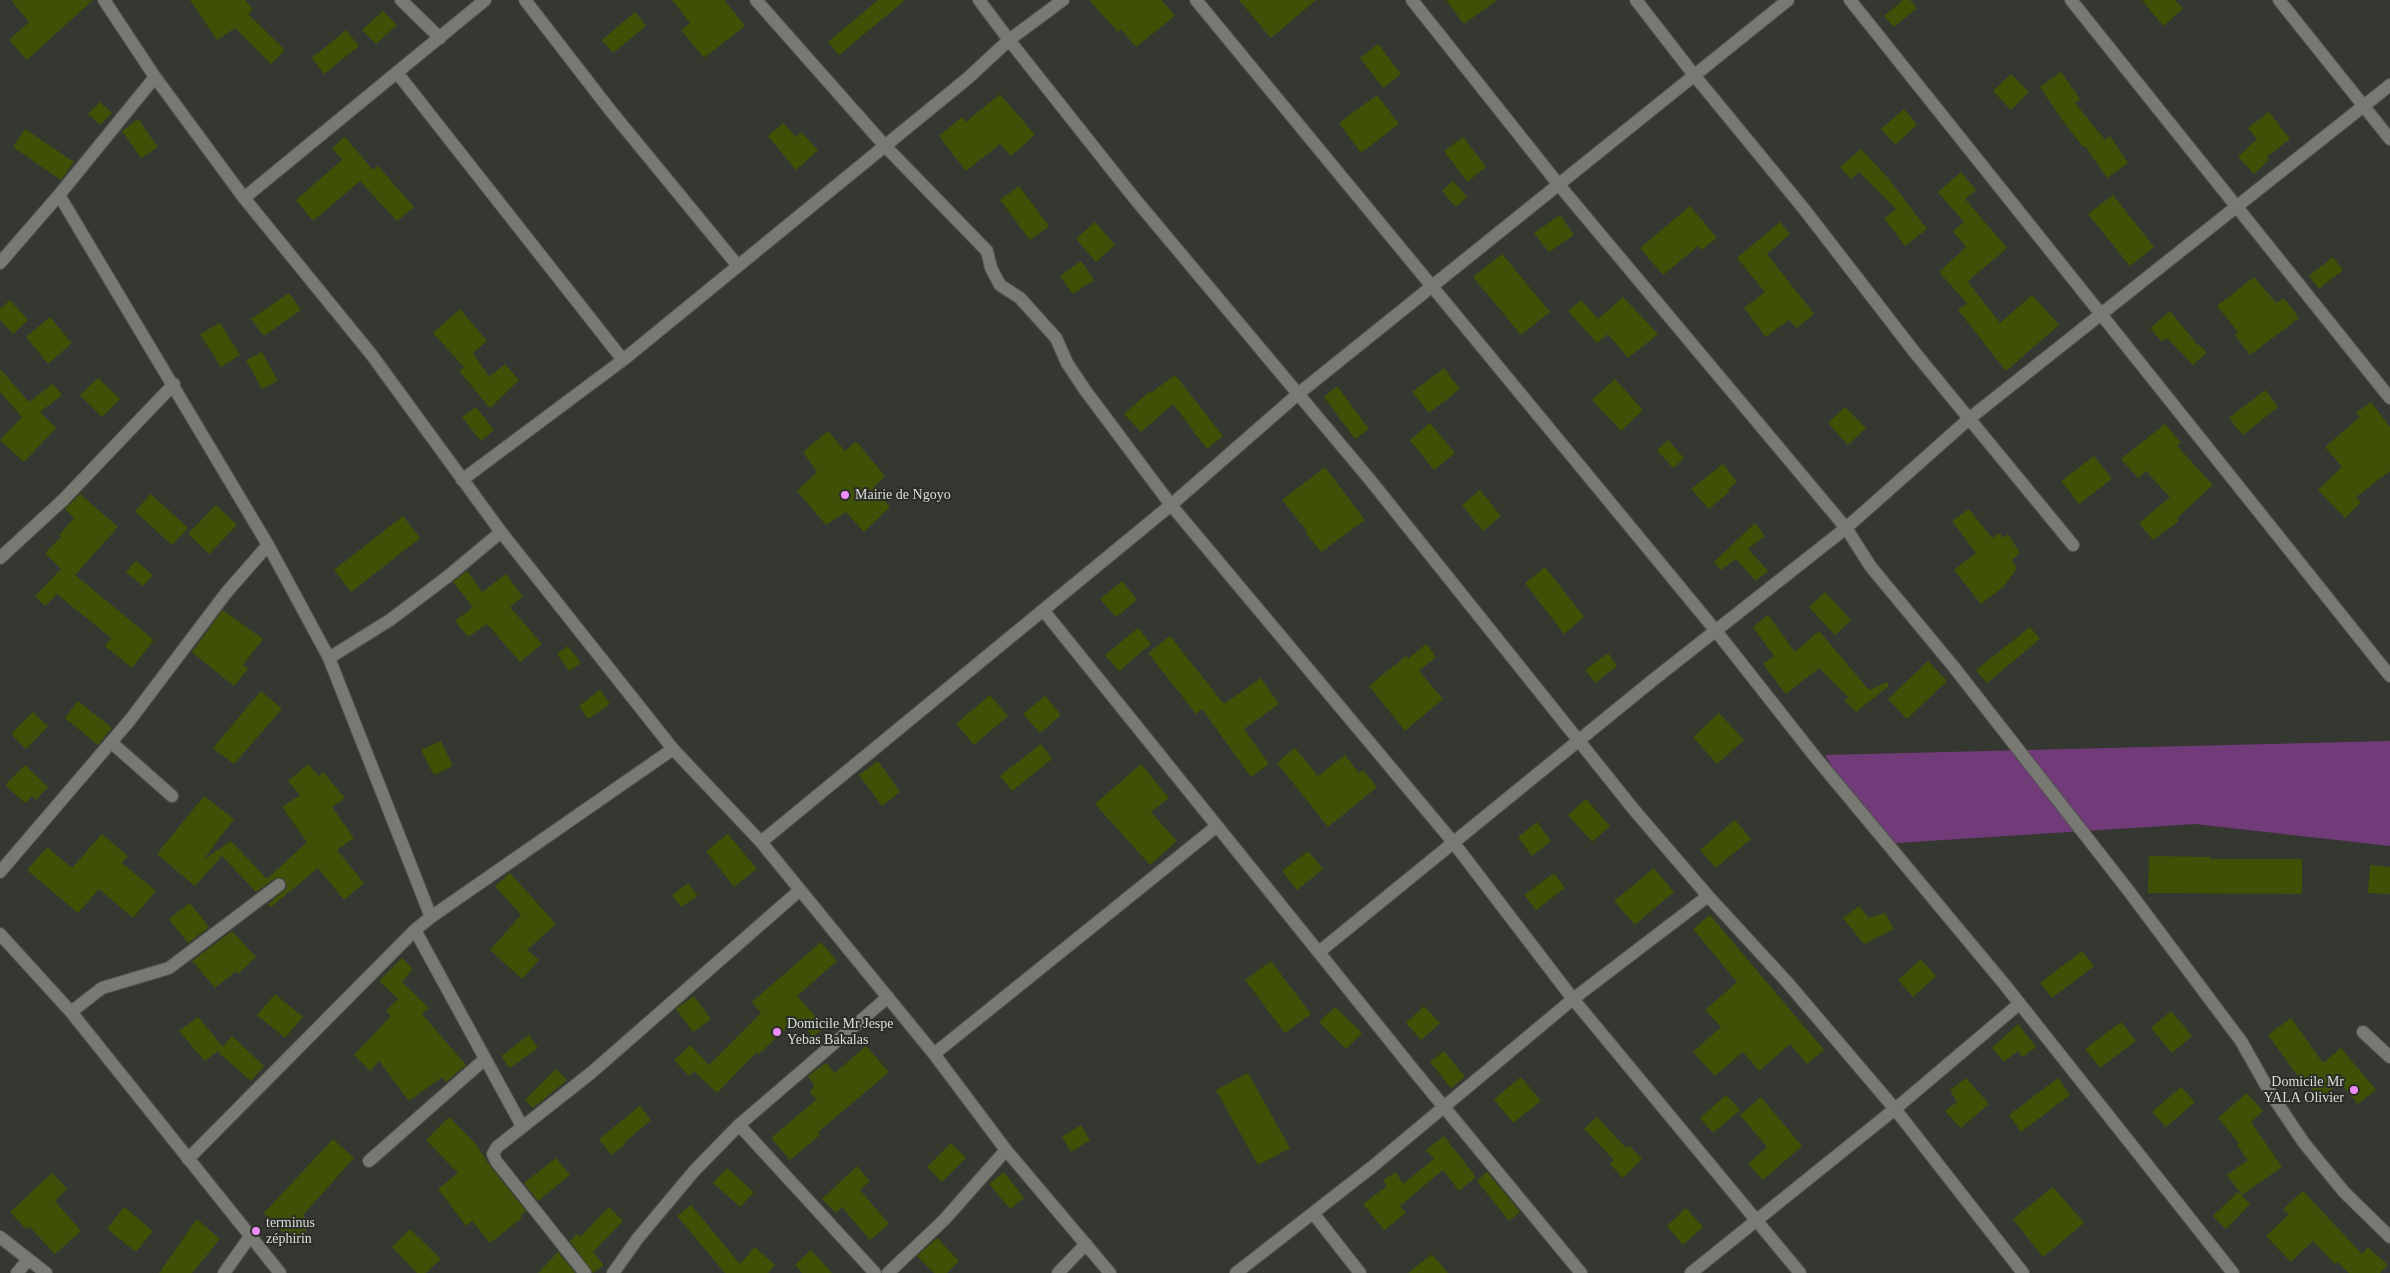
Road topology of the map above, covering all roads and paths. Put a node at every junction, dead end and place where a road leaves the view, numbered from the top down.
1 (104, 0) edge
2 (401, 0) edge
3 (485, 0) edge
4 (525, 0) edge
5 (756, 0) edge
6 (979, 0) edge
7 (1063, 0) edge
8 (1196, 0) edge
9 (1412, 0) edge
10 (1636, 0) edge
11 (1788, 0) edge
12 (1850, 0) edge
13 (2071, 0) edge
14 (2279, 0) edge
15 (440, 38) junction
16 (1009, 40) junction
17 (398, 74) junction
18 (1694, 75) junction
19 (155, 77) junction
20 (2390, 85) edge
21 (2363, 106) junction
22 (2390, 139) edge
23 (885, 146) junction
24 (1559, 185) junction
25 (59, 195) junction
26 (244, 198) junction
27 (2237, 208) junction
28 (0, 263) edge
29 (738, 266) junction
30 (1433, 286) junction
31 (2101, 314) junction
32 (623, 360) junction
33 (174, 384) junction
34 (1298, 394) junction
35 (2390, 398) edge
36 (1970, 418) junction
37 (462, 480) junction
38 (1171, 505) junction
39 (1846, 528) junction
40 (501, 532) junction
41 (268, 545) junction
42 (2073, 545) dead end
43 (0, 558) edge
44 (1043, 610) junction
45 (1716, 631) junction
46 (329, 658) junction
47 (2390, 676) edge
48 (1579, 741) junction
49 (112, 743) junction
50 (673, 748) junction
51 (172, 796) dead end
52 (1217, 826) junction
53 (761, 842) junction
54 (1452, 842) junction
55 (0, 872) edge
56 (279, 885) dead end
57 (800, 890) junction
58 (1708, 896) junction
59 (431, 917) junction
60 (416, 930) junction
61 (0, 934) edge
62 (1318, 952) junction
63 (888, 997) junction
64 (1573, 999) junction
65 (2019, 1004) junction
66 (70, 1012) junction
67 (2363, 1032) dead end
68 (934, 1054) junction
69 (2390, 1057) edge
70 (485, 1059) junction
71 (1444, 1107) junction
72 (1895, 1109) junction
73 (522, 1126) junction
74 (740, 1126) junction
75 (1006, 1150) junction
76 (188, 1158) junction
77 (370, 1161) dead end
78 (1313, 1213) junction
79 (1756, 1220) junction
80 (251, 1235) junction
81 (0, 1237) edge
82 (2390, 1237) edge
83 (1086, 1244) junction
84 (28, 1260) junction
85 (17, 1273) edge
86 (46, 1273) edge
87 (224, 1273) edge
88 (280, 1273) edge
89 (585, 1273) edge
90 (613, 1273) edge
91 (875, 1273) edge
92 (888, 1273) edge
93 (1058, 1273) edge
94 (1110, 1273) edge
95 (1236, 1273) edge
96 (1360, 1273) edge
97 (1581, 1273) edge
98 (1691, 1273) edge
99 (1800, 1273) edge
100 (2022, 1273) edge
101 (2233, 1273) edge

1 - 19 street
2 - 15 street
3 - 15 street
4 - 29 street
5 - 23 street
6 - 16 street
7 - 16 street
8 - 30 street
9 - 24 street
10 - 18 street
11 - 18 street
12 - 31 street
13 - 27 street
14 - 21 street
15 - 17 street
16 - 23 street
16 - 34 street
17 - 26 street
17 - 32 street
18 - 24 street
18 - 36 street
19 - 25 street
19 - 26 street
20 - 21 street
21 - 22 street
21 - 27 street
23 - 29 street
23 - 38 street
24 - 30 street
24 - 39 street
25 - 28 street
25 - 33 street
26 - 37 street
27 - 31 street
27 - 35 street
29 - 32 street
30 - 34 street
30 - 45 street
31 - 36 street
31 - 47 street
32 - 37 street
33 - 41 street
33 - 43 street
34 - 38 street
34 - 48 street
36 - 39 street
36 - 42 street
37 - 40 street
38 - 44 street
38 - 54 street
39 - 45 street
39 - 82 street
40 - 46 street
40 - 50 street
41 - 46 street
41 - 49 street
44 - 52 street
44 - 53 street
45 - 48 street
45 - 65 street
46 - 59 street
48 - 54 street
48 - 58 street
49 - 51 street
49 - 55 street
50 - 53 street
50 - 59 street
52 - 62 street
52 - 68 street
53 - 57 street
54 - 62 street
54 - 64 street
56 - 66 street
57 - 63 street
57 - 73 street
58 - 64 street
58 - 72 street
59 - 60 street
60 - 70 street
60 - 76 street
61 - 66 street
62 - 71 street
63 - 68 street
63 - 74 street
64 - 71 street
64 - 79 street
65 - 72 street
65 - 101 street
66 - 76 street
67 - 69 street
68 - 75 street
70 - 73 street
70 - 77 street
71 - 78 street
71 - 97 street
72 - 79 street
72 - 100 street
73 - 89 street
74 - 90 street
74 - 91 street
75 - 83 street
75 - 92 street
76 - 80 street
78 - 95 street
78 - 96 street
79 - 98 street
79 - 99 street
80 - 87 street
80 - 88 street
81 - 84 street
83 - 93 street
83 - 94 street
84 - 85 street
84 - 86 street

